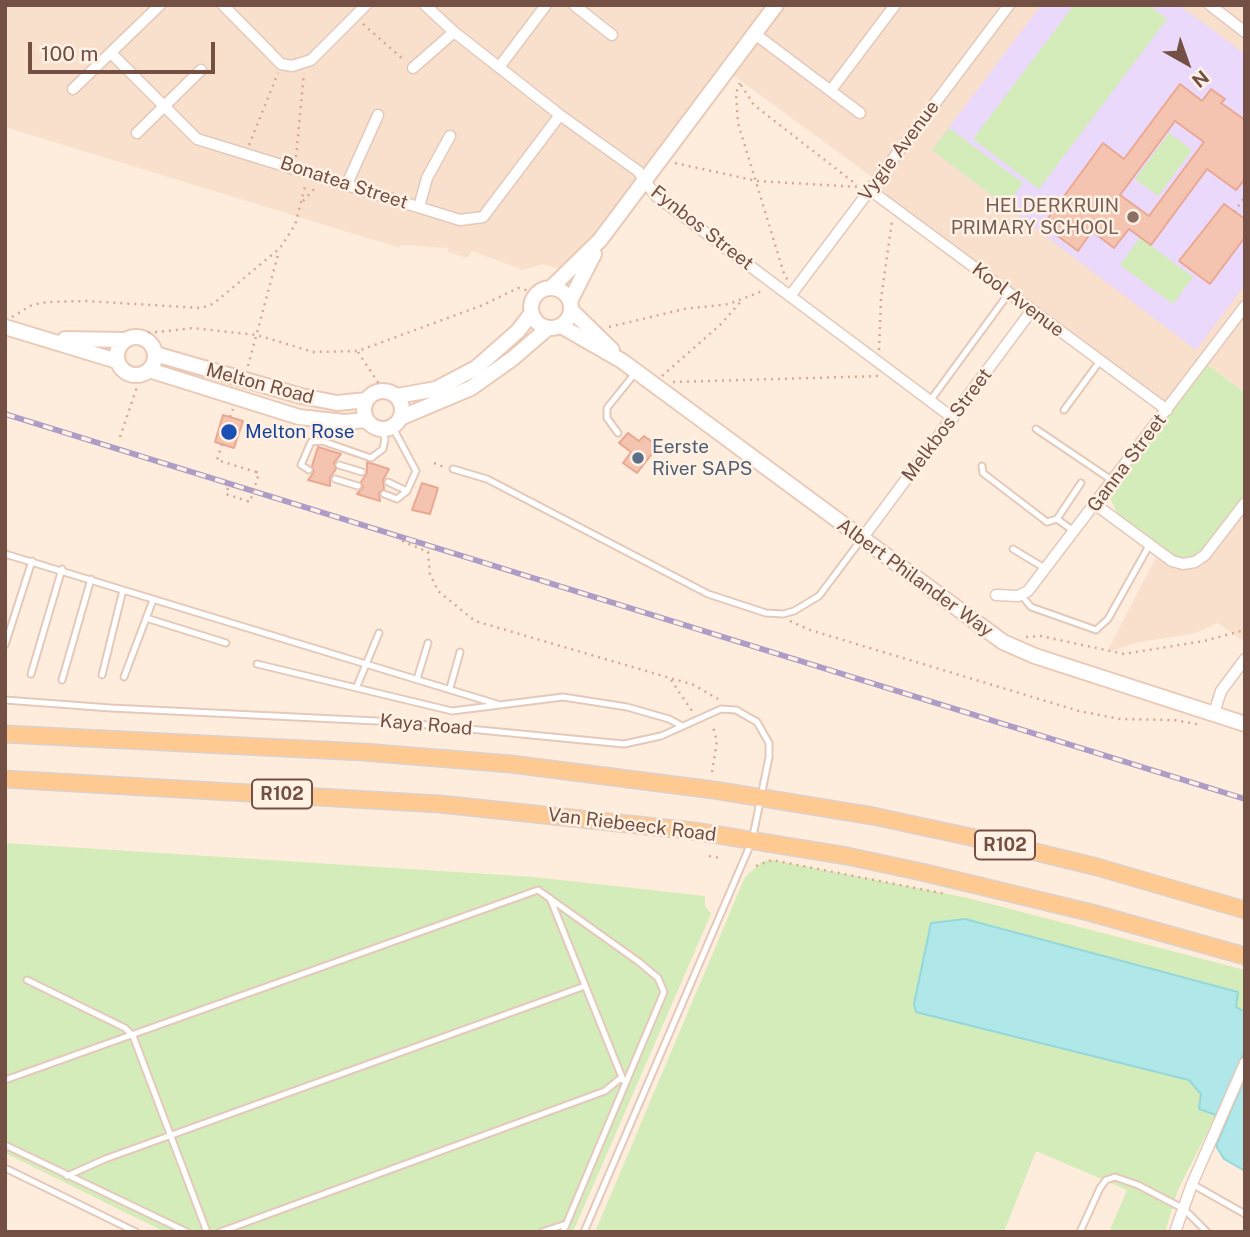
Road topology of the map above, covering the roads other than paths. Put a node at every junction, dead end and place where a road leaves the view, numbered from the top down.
1 (160, 5) edge
2 (223, 5) edge
3 (366, 5) edge
4 (425, 5) edge
5 (546, 5) edge
6 (574, 5) edge
7 (776, 5) edge
8 (895, 5) edge
9 (1009, 5) edge
10 (1210, 5) edge
11 (454, 32) junction
12 (1245, 32) edge
13 (755, 34) junction
14 (612, 35) dead end
15 (112, 54) junction
16 (500, 66) junction
17 (413, 68) road end
18 (201, 70) dead end
19 (73, 89) dead end
20 (831, 90) junction
21 (162, 107) junction
22 (860, 113) dead end
23 (378, 115) dead end
24 (560, 115) junction
25 (137, 133) dead end
26 (450, 136) dead end
27 (645, 181) junction
28 (347, 184) junction
29 (870, 190) junction
30 (419, 207) junction
31 (600, 240) junction
32 (551, 288) junction
33 (1009, 293) junction
34 (790, 296) junction
35 (570, 306) junction
36 (1245, 306) edge
37 (1032, 310) junction
38 (531, 314) junction
39 (7, 323) edge
40 (555, 327) junction
41 (50, 339) junction
42 (124, 340) junction
43 (155, 354) junction
44 (117, 361) junction
45 (622, 361) junction
46 (1100, 361) junction
47 (149, 370) junction
48 (636, 372) junction
49 (397, 396) junction
50 (367, 400) junction
51 (930, 401) junction
52 (1064, 410) dead end
53 (1167, 410) junction
54 (953, 418) junction
55 (367, 420) junction
56 (391, 424) junction
57 (1036, 429) dead end
58 (618, 433) dead end
59 (306, 453) junction
60 (314, 457) dead end
61 (339, 464) dead end
62 (982, 466) dead end
63 (453, 469) road end
64 (309, 470) dead end
65 (362, 472) dead end
66 (335, 479) dead end
67 (1113, 481) junction
68 (388, 482) dead end
69 (1081, 483) dead end
70 (358, 486) dead end
71 (407, 491) junction
72 (384, 494) dead end
73 (1245, 503) edge
74 (1096, 505) junction
75 (1057, 519) junction
76 (1074, 532) junction
77 (861, 540) junction
78 (1150, 544) junction
79 (1013, 549) dead end
80 (5, 554) edge
81 (32, 561) junction
82 (62, 569) junction
83 (1046, 569) junction
84 (91, 579) junction
85 (123, 590) junction
86 (996, 595) dead end
87 (1022, 596) junction
88 (153, 600) junction
89 (146, 618) junction
90 (379, 633) dead end
91 (226, 643) dead end
92 (428, 643) dead end
93 (5, 645) edge
94 (460, 652) dead end
95 (1245, 659) edge
96 (257, 664) dead end
97 (368, 664) junction
98 (31, 674) dead end
99 (102, 675) dead end
100 (124, 677) dead end
101 (417, 679) junction
102 (62, 680) dead end
103 (357, 686) junction
104 (450, 688) junction
105 (5, 699) edge
106 (500, 705) junction
107 (1212, 720) junction
108 (1245, 724) edge
109 (682, 726) junction
110 (5, 734) edge
111 (5, 779) edge
112 (761, 796) junction
113 (751, 841) junction
114 (549, 895) junction
115 (1245, 909) edge
116 (1245, 957) edge
117 (27, 980) dead end
118 (585, 986) junction
119 (133, 1036) junction
120 (1245, 1063) edge
121 (622, 1077) junction
122 (5, 1080) edge
123 (626, 1086) junction
124 (171, 1135) junction
125 (5, 1145) edge
126 (5, 1168) edge
127 (67, 1176) junction
128 (1192, 1184) junction
129 (1184, 1209) junction
130 (1245, 1214) edge
131 (566, 1224) junction
132 (136, 1232) edge
133 (187, 1232) edge
134 (208, 1232) edge
135 (220, 1232) edge
136 (542, 1232) edge
137 (563, 1232) edge
138 (584, 1232) edge
139 (1080, 1232) edge
140 (1175, 1232) edge
141 (1208, 1232) edge

1 - 15 street
2 - 3 street
4 - 11 street, Fynbos Street
5 - 16 street
6 - 14 street
7 - 13 street
8 - 20 street
9 - 29 street, Vygie Avenue
10 - 12 street
11 - 16 street, Fynbos Street
11 - 17 street
13 - 20 street
13 - 27 street
15 - 19 street
15 - 21 street, Bonatea Street
16 - 24 street, Fynbos Street
18 - 21 street
20 - 22 street
21 - 25 street
21 - 28 street, Bonatea Street
23 - 28 street
24 - 27 street, Fynbos Street
24 - 30 street, Bonatea Street
26 - 30 street
27 - 31 street
27 - 34 street, Fynbos Street
28 - 30 street, Bonatea Street
29 - 33 street, Kool Avenue
29 - 34 street, Vygie Avenue
31 - 32 street
31 - 35 street
32 - 35 street
32 - 38 street
33 - 37 street, Kool Avenue
33 - 51 lane
34 - 51 street, Fynbos Street
35 - 40 street
35 - 45 street, Albert Philander Way
36 - 53 street, Ganna Street
37 - 46 street, Kool Avenue
37 - 54 street, Melkbos Street
38 - 40 street
38 - 49 street
39 - 41 street
40 - 45 street, Albert Philander Way
40 - 56 street
41 - 42 street
41 - 44 street
42 - 43 street
42 - 44 street
43 - 47 street
43 - 50 street, Melton Road
44 - 47 street
45 - 48 street, Albert Philander Way
46 - 52 lane
46 - 53 street, Kool Avenue
47 - 55 street, Melton Road
48 - 58 lane
48 - 77 street, Albert Philander Way
49 - 50 street
49 - 56 street
50 - 55 street
51 - 54 street, Fynbos Street
53 - 67 street, Ganna Street
54 - 77 street, Melkbos Street
55 - 56 street
56 - 59 lane
56 - 71 lane
57 - 67 lane
59 - 60 lane
59 - 64 lane
61 - 65 lane
62 - 75 lane
63 - 77 lane
66 - 70 lane
67 - 74 street, Ganna Street
68 - 71 lane
69 - 75 lane
71 - 72 lane
73 - 78 street
74 - 76 street, Ganna Street
74 - 78 street
75 - 76 lane
76 - 83 street, Ganna Street
77 - 107 street, Albert Philander Way
78 - 87 lane
79 - 83 lane
80 - 81 lane
81 - 82 lane
81 - 93 lane
82 - 84 lane
82 - 98 lane
83 - 87 street, Ganna Street
84 - 85 lane
84 - 102 lane
85 - 88 lane
85 - 99 lane
86 - 87 street
88 - 89 lane
88 - 97 lane
89 - 91 lane
89 - 100 lane
90 - 97 lane
92 - 101 lane
94 - 104 lane
95 - 107 street
96 - 103 lane
97 - 101 lane
97 - 103 lane
101 - 104 lane
103 - 106 lane
104 - 106 lane
105 - 109 lane, Kaya Road
106 - 109 lane
107 - 108 street, Albert Philander Way
109 - 112 lane, Kaya Road
110 - 112 main road, R102
111 - 113 main road, Van Riebeeck Road / R102
112 - 113 lane, Kaya Road
112 - 115 main road, R102
113 - 116 main road, Van Riebeeck Road / R102
113 - 138 lane, Kaya Road
114 - 118 lane
114 - 119 lane
114 - 123 lane
117 - 119 lane
118 - 121 lane
118 - 124 lane
119 - 122 lane
119 - 124 lane
120 - 128 street
121 - 123 lane
121 - 135 lane
123 - 131 lane
124 - 127 lane
124 - 134 lane
125 - 127 lane
126 - 132 lane
127 - 133 lane
128 - 129 street
128 - 130 lane
129 - 139 lane
129 - 140 street
129 - 141 lane
131 - 136 lane
131 - 137 lane

